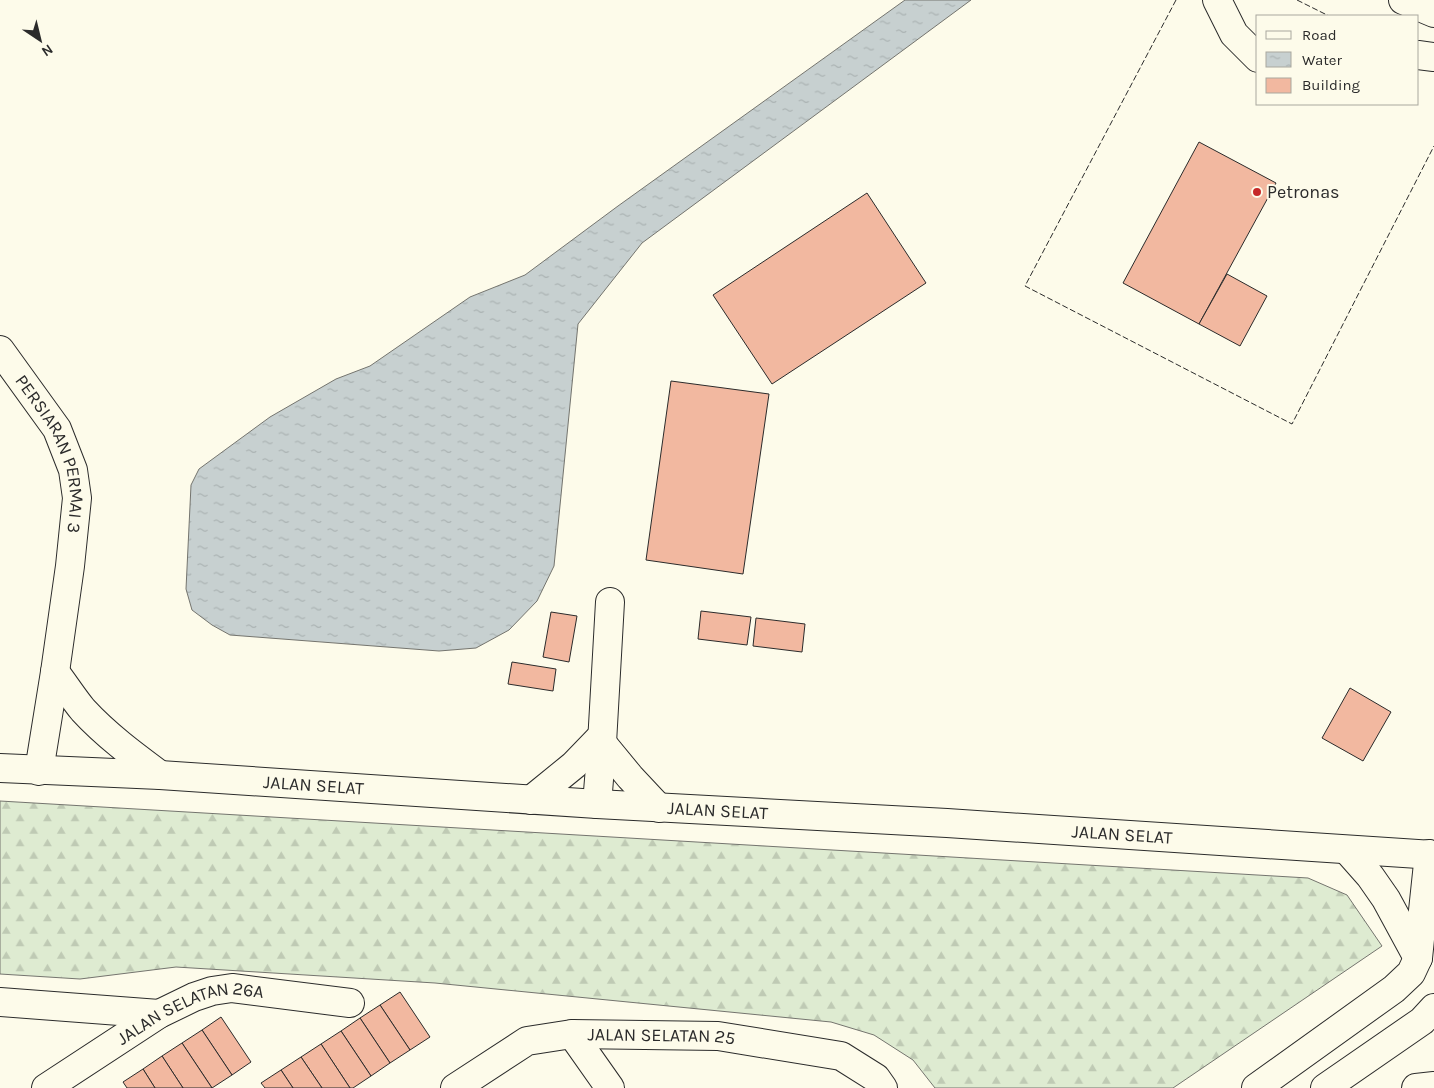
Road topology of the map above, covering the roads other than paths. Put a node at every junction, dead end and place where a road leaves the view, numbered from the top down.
1 (1217, 0) edge
2 (1403, 0) edge
3 (1434, 13) edge
4 (1419, 55) edge
5 (1256, 56) edge
6 (1434, 57) edge
7 (0, 350) edge
8 (610, 602) dead end
9 (56, 672) junction
10 (602, 740) junction
11 (0, 768) edge
12 (38, 771) junction
13 (160, 775) junction
14 (531, 800) junction
15 (597, 804) junction
16 (659, 808) junction
17 (1347, 850) junction
18 (1431, 854) edge
19 (1418, 958) junction
20 (0, 1002) edge
21 (350, 1004) dead end
22 (1434, 1008) edge
23 (158, 1014) junction
24 (572, 1034) junction
25 (879, 1083) edge
26 (1434, 1086) edge
27 (46, 1088) edge
28 (455, 1088) edge
29 (610, 1088) edge
30 (1256, 1088) edge
31 (1325, 1088) edge
32 (1416, 1088) edge

1 - 5 street
2 - 3 street
4 - 6 street
7 - 9 street, PERSIARAN PERMAI 3
8 - 10 street
9 - 12 street, PERSIARAN PERMAI 3
9 - 13 street
10 - 14 street
10 - 15 street
10 - 16 street
11 - 12 street, JALAN SELAT
12 - 13 street, JALAN SELAT
13 - 14 street, JALAN SELAT
14 - 15 street, JALAN SELAT
15 - 16 street, JALAN SELAT
16 - 17 street, JALAN SELAT
17 - 18 street, JALAN SELAT
17 - 19 street
18 - 19 street
19 - 30 street
20 - 23 street
21 - 23 street, JALAN SELATAN 26A
22 - 31 street
23 - 27 street, JALAN SELATAN 26A
24 - 25 street, JALAN SELATAN 25
24 - 28 street, JALAN SELATAN 25
24 - 29 street
26 - 32 street

